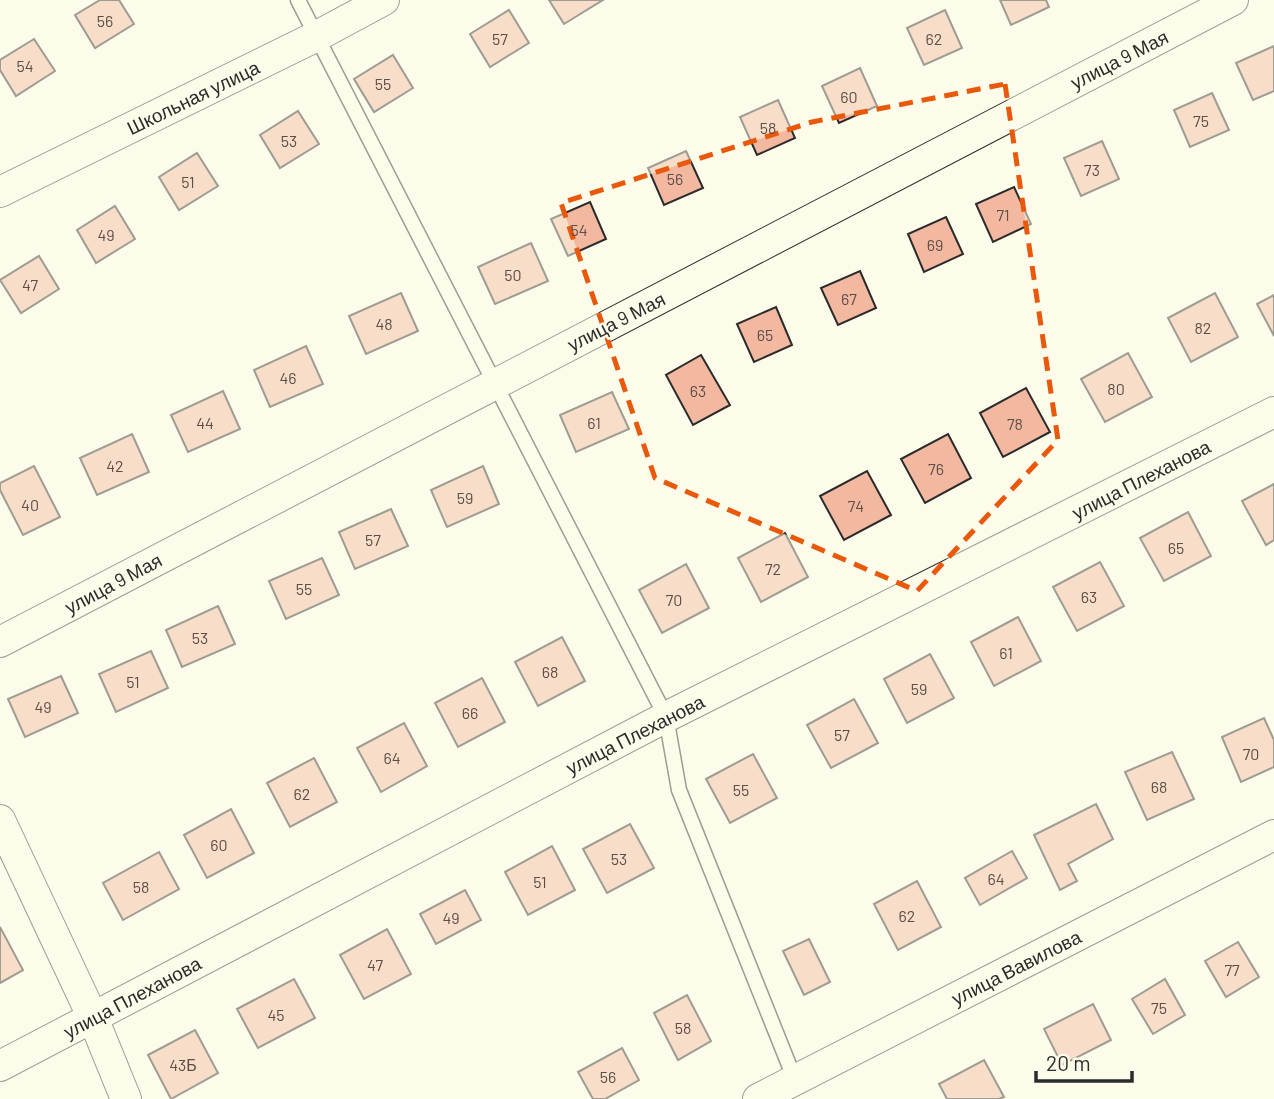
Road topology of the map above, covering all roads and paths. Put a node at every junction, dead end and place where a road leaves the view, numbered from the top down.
1 (298, 0) edge
2 (384, 0) edge
3 (1233, 0) edge
4 (317, 36) junction
5 (0, 192) edge
6 (497, 383) junction
7 (1274, 412) edge
8 (0, 642) edge
9 (666, 717) junction
10 (0, 820) edge
11 (1274, 835) edge
12 (93, 1018) junction
13 (0, 1066) edge
14 (795, 1080) junction
15 (125, 1099) edge
16 (758, 1099) edge

1 - 4 lane
2 - 4 street, Школьная улица
3 - 6 street, улица 9 Мая
4 - 5 street, Школьная улица
4 - 6 lane
6 - 8 street, улица 9 Мая
6 - 9 lane
7 - 9 street, улица Плеханова
9 - 12 street, улица Плеханова
9 - 14 lane
10 - 12 street
11 - 14 street, улица Вавилова
12 - 13 street, улица Плеханова
12 - 15 street
14 - 16 street, улица Вавилова

